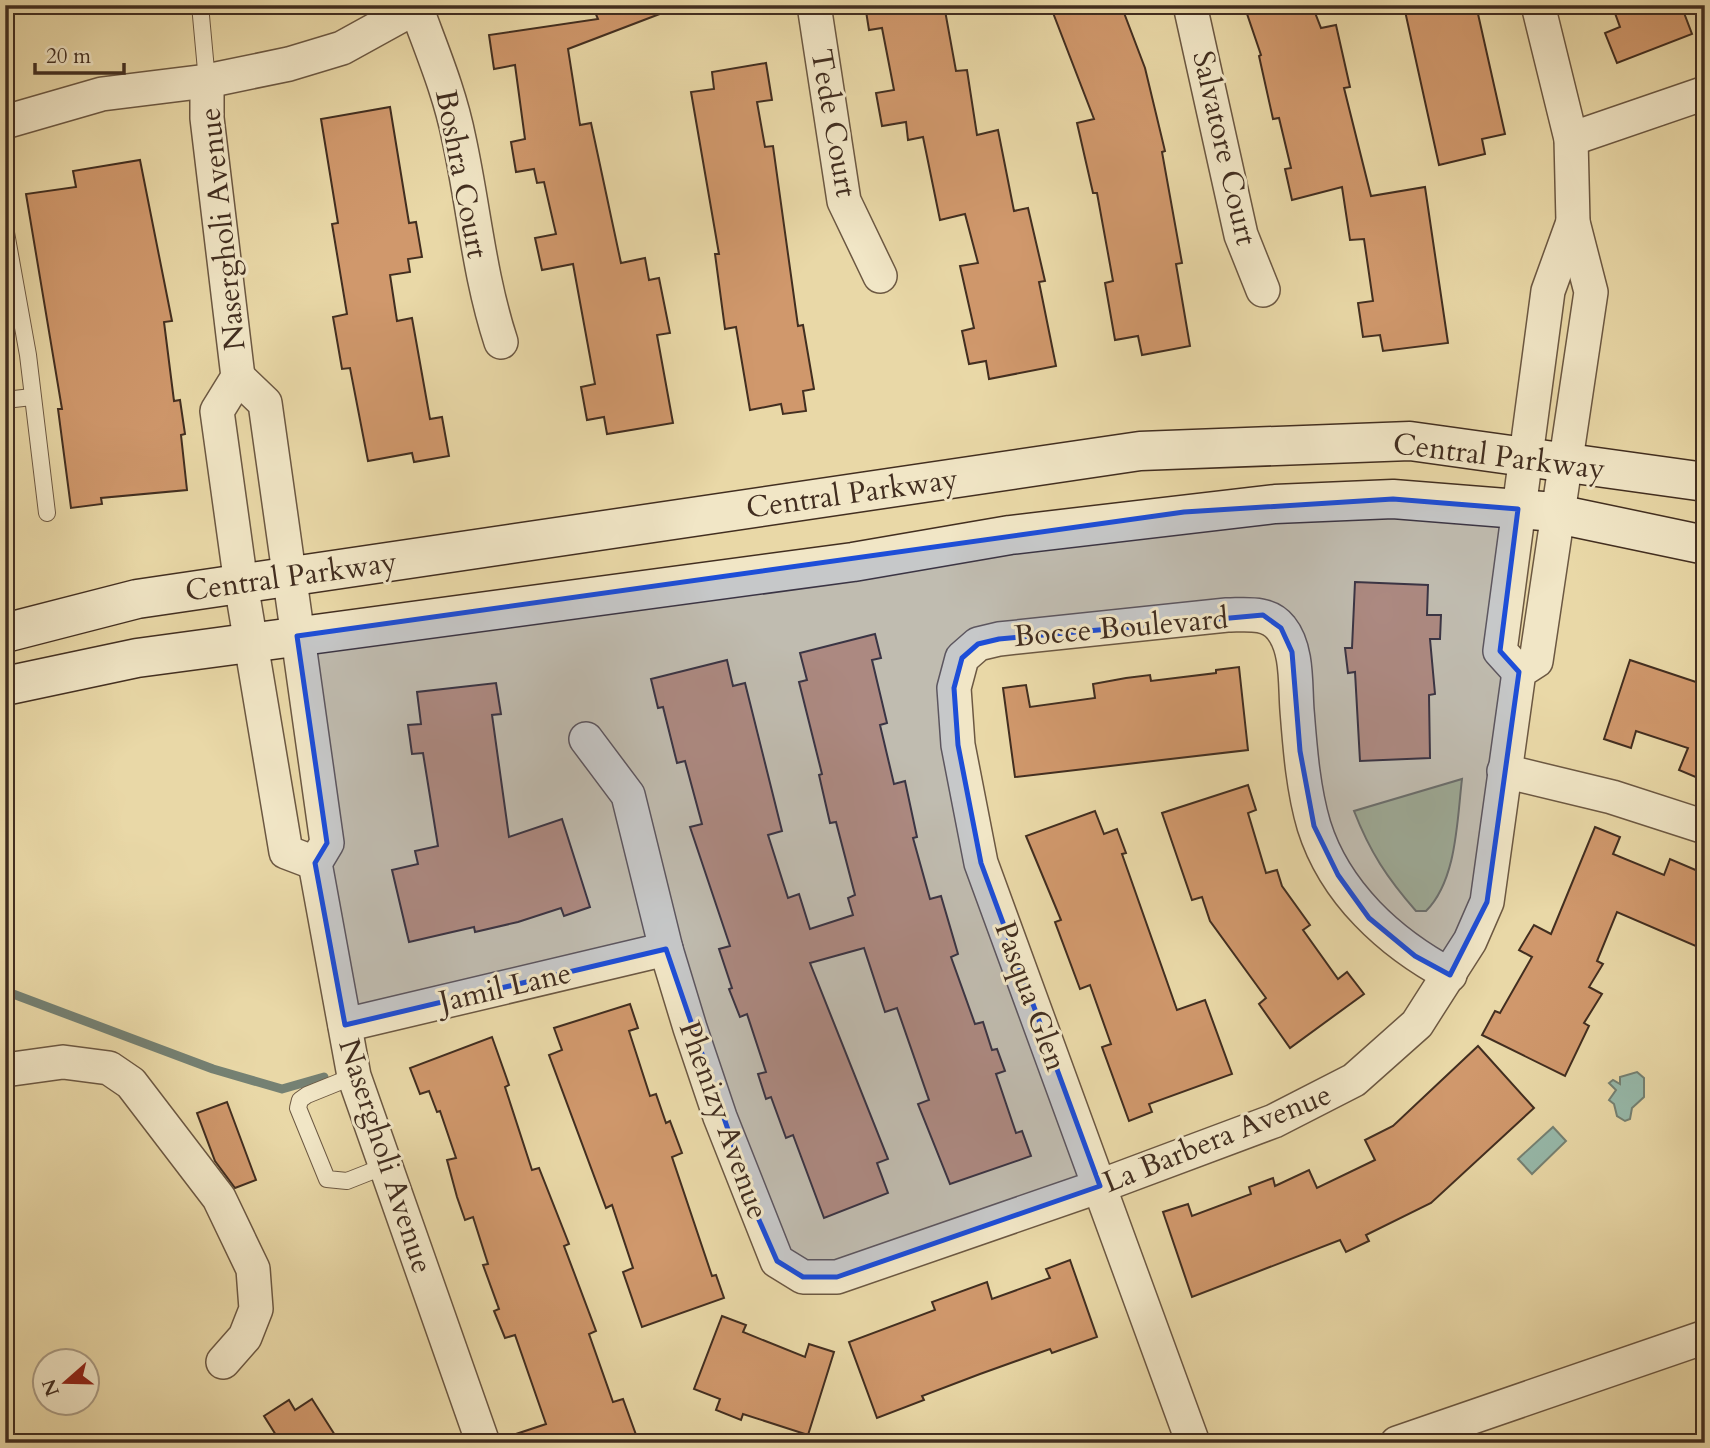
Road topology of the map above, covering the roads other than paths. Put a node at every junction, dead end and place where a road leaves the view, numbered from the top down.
1 (200, 5) edge
2 (814, 5) edge
3 (1191, 5) edge
4 (1538, 5) edge
5 (418, 6) edge
6 (207, 81) junction
7 (1705, 93) edge
8 (5, 122) edge
9 (1572, 139) junction
10 (1573, 222) junction
11 (5, 227) edge
12 (880, 276) dead end
13 (1263, 290) dead end
14 (501, 342) dead end
15 (238, 377) junction
16 (32, 397) junction
17 (5, 400) edge
18 (1522, 480) junction
19 (1705, 482) edge
20 (1563, 484) junction
21 (47, 513) dead end
22 (1705, 545) edge
23 (288, 577) junction
24 (241, 584) junction
25 (5, 633) edge
26 (297, 636) junction
27 (251, 643) junction
28 (962, 658) joint
29 (1519, 672) junction
30 (5, 686) edge
31 (586, 739) dead end
32 (1504, 771) junction
33 (1705, 827) edge
34 (315, 863) junction
35 (666, 949) junction
36 (1450, 975) junction
37 (345, 1025) junction
38 (5, 1070) edge
39 (354, 1076) junction
40 (385, 1166) junction
41 (1100, 1186) junction
42 (803, 1277) joint
43 (1705, 1337) edge
44 (223, 1362) dead end
45 (483, 1443) edge
46 (1192, 1443) edge
47 (1397, 1443) edge

1 - 6 lane
2 - 12 street, Tede Court
3 - 13 street, Salvatore Court
4 - 9 street
5 - 6 street
5 - 14 street, Boshra Court
6 - 8 street
6 - 15 street, Nasergholi Avenue
7 - 9 street
9 - 10 street
10 - 18 street
10 - 20 street, La Barbera Avenue
11 - 16 lane
15 - 23 street, Nasergholi Avenue
15 - 24 street, Nasergholi Avenue
16 - 17 lane
16 - 21 lane
18 - 20 main road, Central Parkway
18 - 20 main road, Central Parkway
18 - 23 main road, Central Parkway
18 - 26 main road, Central Parkway
18 - 29 street
19 - 20 main road, Central Parkway
20 - 22 main road, Central Parkway
20 - 29 street, La Barbera Avenue
23 - 24 main road, Central Parkway
23 - 26 street, Nasergholi Avenue
24 - 25 main road, Central Parkway
24 - 27 street, Nasergholi Avenue
26 - 27 main road, Central Parkway
26 - 34 street, Nasergholi Avenue
27 - 30 main road, Central Parkway
27 - 34 street, Nasergholi Avenue
28 - 36 street, Bocce Boulevard
28 - 41 street, Pasqua Glen
29 - 32 street, La Barbera Avenue
31 - 35 street, Phenizy Avenue
32 - 33 street
32 - 36 street, La Barbera Avenue
34 - 37 street, Nasergholi Avenue
35 - 37 street, Jamil Lane
35 - 42 street, Phenizy Avenue
36 - 41 street, La Barbera Avenue
37 - 39 street, Nasergholi Avenue
38 - 44 street
39 - 40 street, Nasergholi Avenue
39 - 40 lane
40 - 45 street, Nasergholi Avenue
41 - 42 street, La Barbera Avenue
41 - 46 street, Pasqua Glen
43 - 47 street

